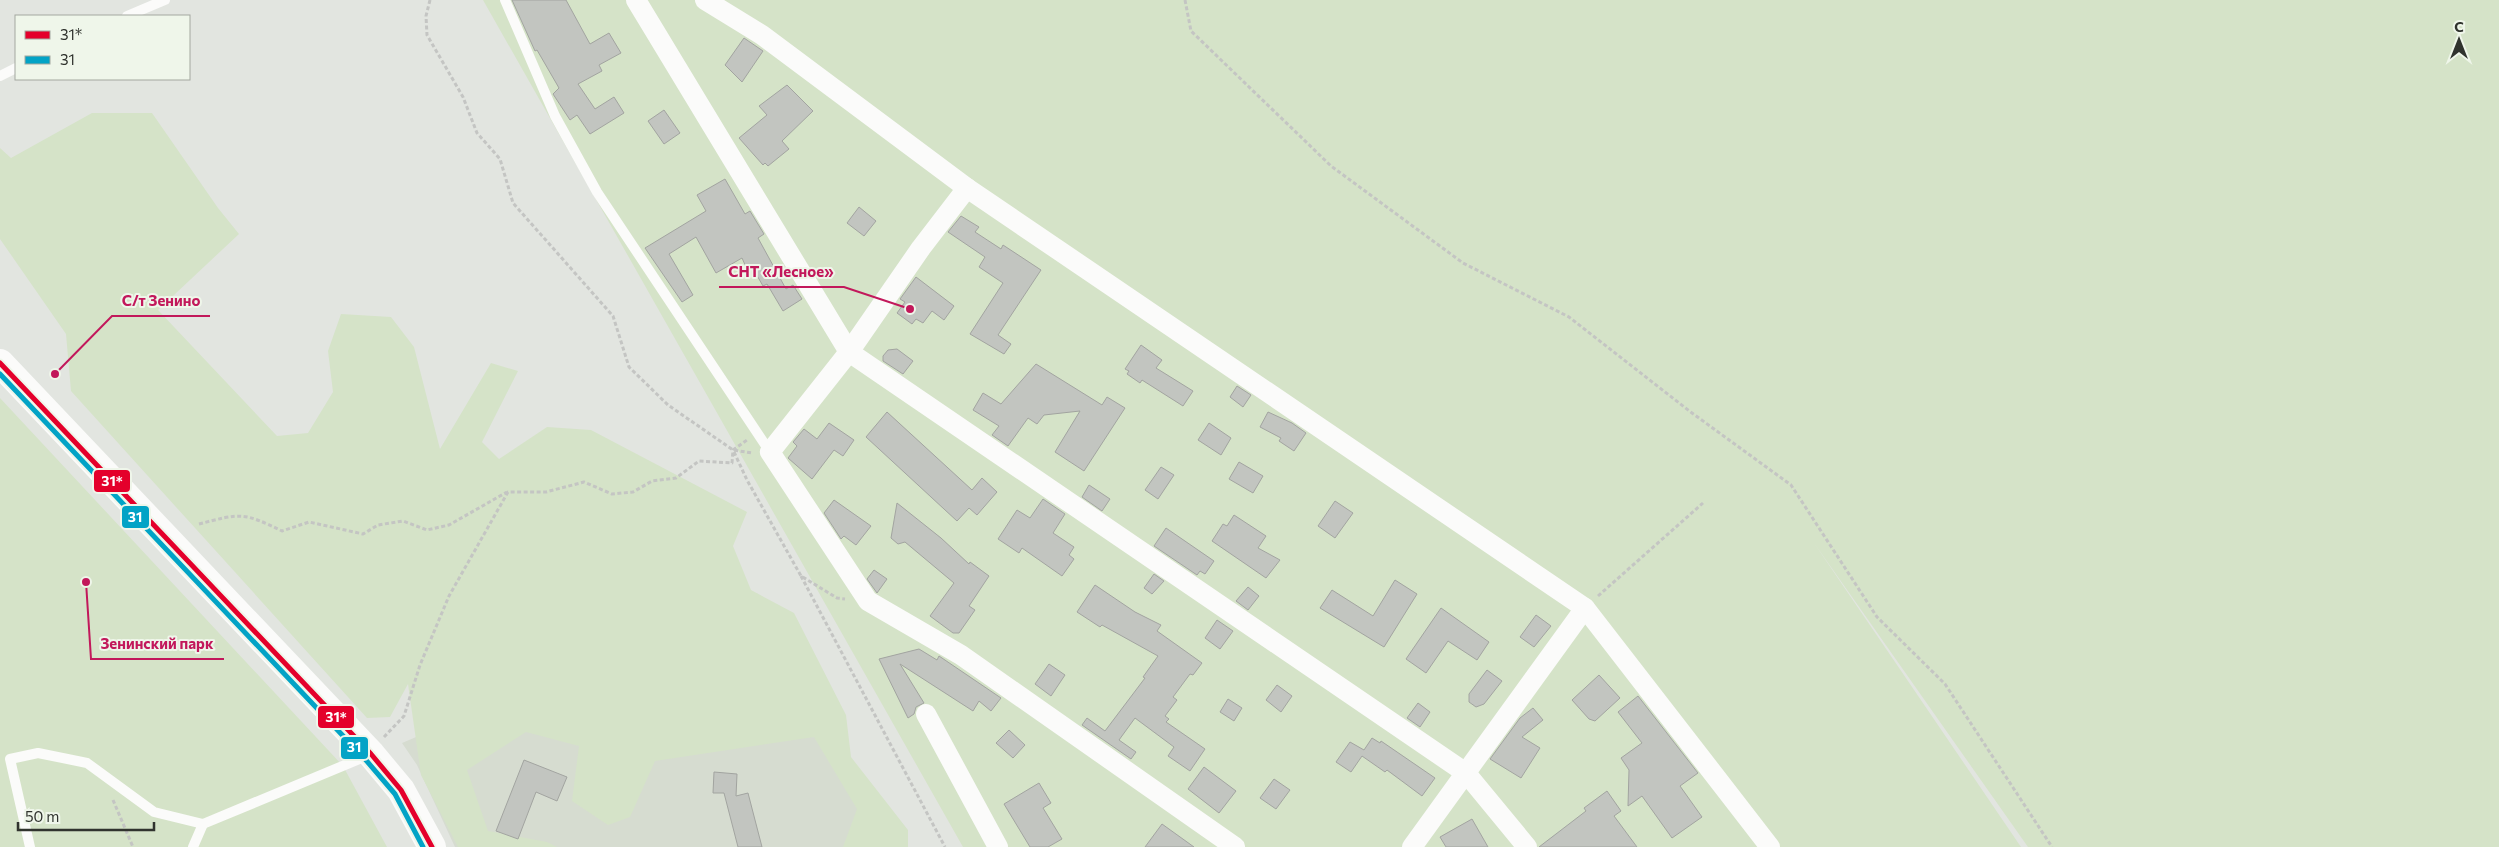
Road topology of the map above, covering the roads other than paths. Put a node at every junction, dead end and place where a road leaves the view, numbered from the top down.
1 (165, 0) edge
2 (505, 0) edge
3 (636, 0) edge
4 (705, 0) edge
5 (129, 15) edge
6 (15, 68) edge
7 (0, 76) edge
8 (967, 188) junction
9 (849, 352) junction
10 (0, 363) edge
11 (770, 452) junction
12 (1585, 608) junction
13 (926, 714) dead end
14 (371, 754) junction
15 (1466, 773) junction
16 (203, 824) junction
17 (30, 847) edge
18 (193, 847) edge
19 (432, 847) edge
20 (998, 847) edge
21 (1235, 847) edge
22 (1412, 847) edge
23 (1527, 847) edge
24 (1770, 847) edge

1 - 5 lane
2 - 11 lane
3 - 9 street
4 - 8 street
6 - 7 lane
8 - 9 street
8 - 12 street
9 - 11 street
9 - 15 street
10 - 14 main road
11 - 21 street
12 - 15 street
12 - 24 street
13 - 20 street
14 - 16 lane
14 - 19 main road
15 - 22 street
15 - 23 street
16 - 17 lane
16 - 18 lane

